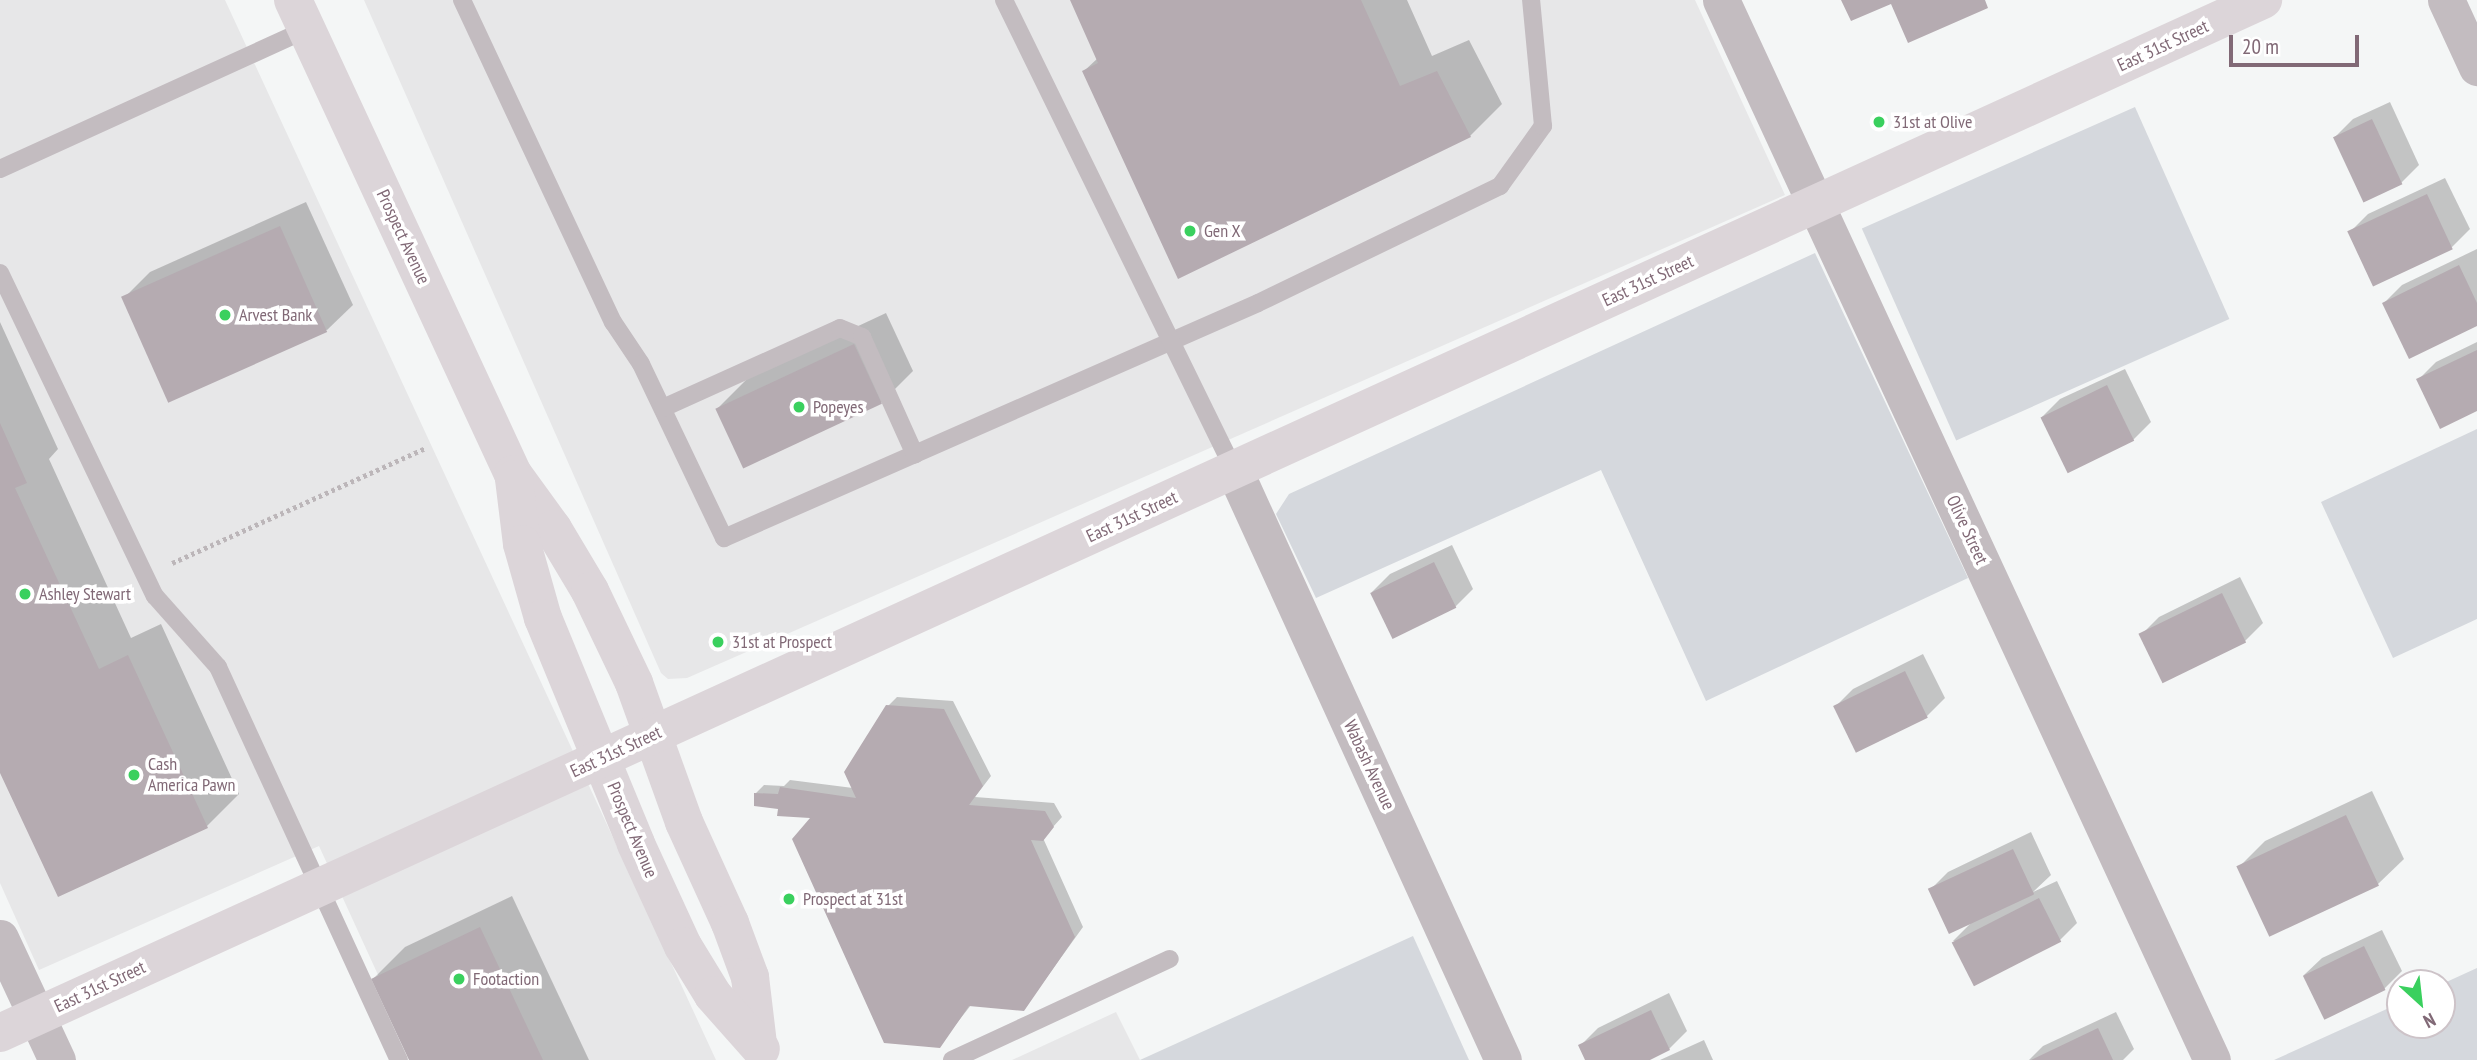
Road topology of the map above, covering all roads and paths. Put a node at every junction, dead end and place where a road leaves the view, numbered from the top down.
1 (462, 0) edge
2 (1004, 0) edge
3 (1531, 0) edge
4 (1721, 0) edge
5 (2263, 0) edge
6 (2446, 0) edge
7 (300, 15) edge
8 (2477, 67) edge
9 (0, 169) edge
10 (1816, 204) junction
11 (0, 273) edge
12 (1169, 342) junction
13 (663, 408) junction
14 (426, 448) dead end
15 (915, 455) junction
16 (1234, 470) junction
17 (513, 474) junction
18 (171, 564) dead end
19 (653, 735) junction
20 (602, 758) junction
21 (319, 887) junction
22 (0, 938) edge
23 (1170, 959) dead end
24 (36, 1017) junction
25 (0, 1033) edge
26 (762, 1052) edge
27 (57, 1060) edge
28 (399, 1060) edge
29 (952, 1060) edge
30 (1503, 1060) edge
31 (2212, 1060) edge

1 - 13 lane
2 - 12 lane
3 - 12 lane
4 - 10 street, Olive Street
5 - 10 main road, East 31st Street
6 - 8 street
7 - 9 lane
7 - 17 main road, Prospect Avenue
10 - 16 main road, East 31st Street
10 - 31 street, Olive Street
11 - 21 lane
12 - 15 lane
12 - 16 lane
13 - 15 lane
13 - 15 lane
14 - 18 path
16 - 19 main road, East 31st Street
16 - 30 street, Wabash Avenue
17 - 19 main road, Prospect Avenue
17 - 20 main road, Prospect Avenue
19 - 20 main road, East 31st Street
19 - 26 main road, Prospect Avenue
20 - 21 main road, East 31st Street
20 - 26 main road, Prospect Avenue
21 - 24 main road, East 31st Street
21 - 28 lane
22 - 24 street
23 - 29 lane
24 - 25 main road, East 31st Street
24 - 27 street

